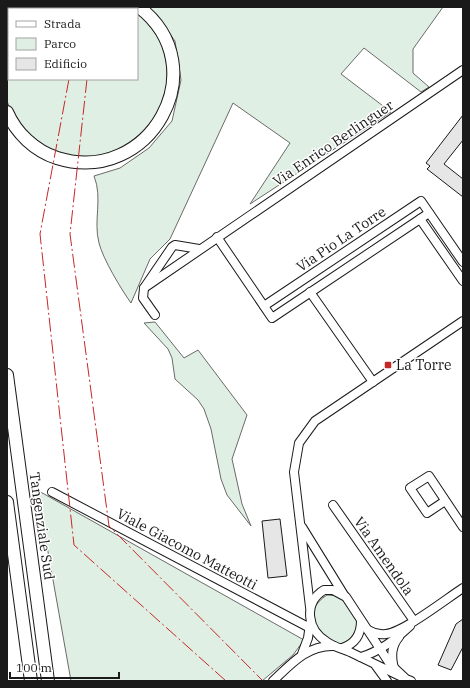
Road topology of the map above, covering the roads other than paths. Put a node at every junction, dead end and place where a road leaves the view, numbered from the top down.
1 (139, 7) edge
2 (463, 70) edge
3 (7, 112) edge
4 (429, 213) junction
5 (420, 219) junction
6 (217, 237) junction
7 (199, 249) junction
8 (163, 260) junction
9 (463, 262) edge
10 (172, 268) junction
11 (463, 282) edge
12 (144, 288) junction
13 (310, 292) junction
14 (264, 306) junction
15 (155, 315) dead end
16 (463, 321) edge
17 (7, 375) edge
18 (373, 382) junction
19 (52, 492) dead end
20 (445, 501) junction
21 (7, 502) edge
22 (333, 505) dead end
23 (300, 523) junction
24 (463, 527) edge
25 (463, 588) edge
26 (346, 597) junction
27 (310, 607) junction
28 (310, 616) junction
29 (361, 621) junction
30 (414, 621) junction
31 (310, 628) junction
32 (366, 628) junction
33 (402, 634) junction
34 (338, 647) junction
35 (380, 648) junction
36 (302, 654) junction
37 (361, 657) junction
38 (374, 664) junction
39 (395, 668) junction
40 (407, 680) edge
41 (31, 681) edge
42 (48, 681) edge
43 (273, 681) edge
44 (387, 681) edge

1 - 3 highway
2 - 6 street, Via Enrico Berlinguer
4 - 5 street, Via Pio La Torre
4 - 9 street, Via Pio La Torre
4 - 14 street, Via Pio La Torre
5 - 11 street
5 - 13 street, Via Pio La Torre
6 - 7 street, Via Enrico Berlinguer
6 - 14 street
7 - 8 street
7 - 10 street, Via Enrico Berlinguer
8 - 10 street
8 - 12 street
10 - 12 street, Via Enrico Berlinguer
12 - 15 street
13 - 14 street, Via Pio La Torre
13 - 18 street, Via Pio La Torre
16 - 18 street
17 - 42 highway, Tangenziale Sud
18 - 23 street
19 - 31 street, Viale Giacomo Matteotti
20 - 20 street
20 - 24 street
21 - 41 highway
22 - 30 street, Via Amendola
23 - 26 street
23 - 27 street
25 - 30 street
26 - 27 street
26 - 29 street
27 - 28 street
28 - 31 street
28 - 34 street
29 - 32 street
29 - 34 street
30 - 32 street
30 - 33 street
31 - 36 street
32 - 35 street
33 - 35 street
33 - 39 street
34 - 36 street
34 - 37 street
35 - 37 street
35 - 39 street
36 - 43 street
37 - 38 street
38 - 40 street
38 - 44 street
39 - 40 street

